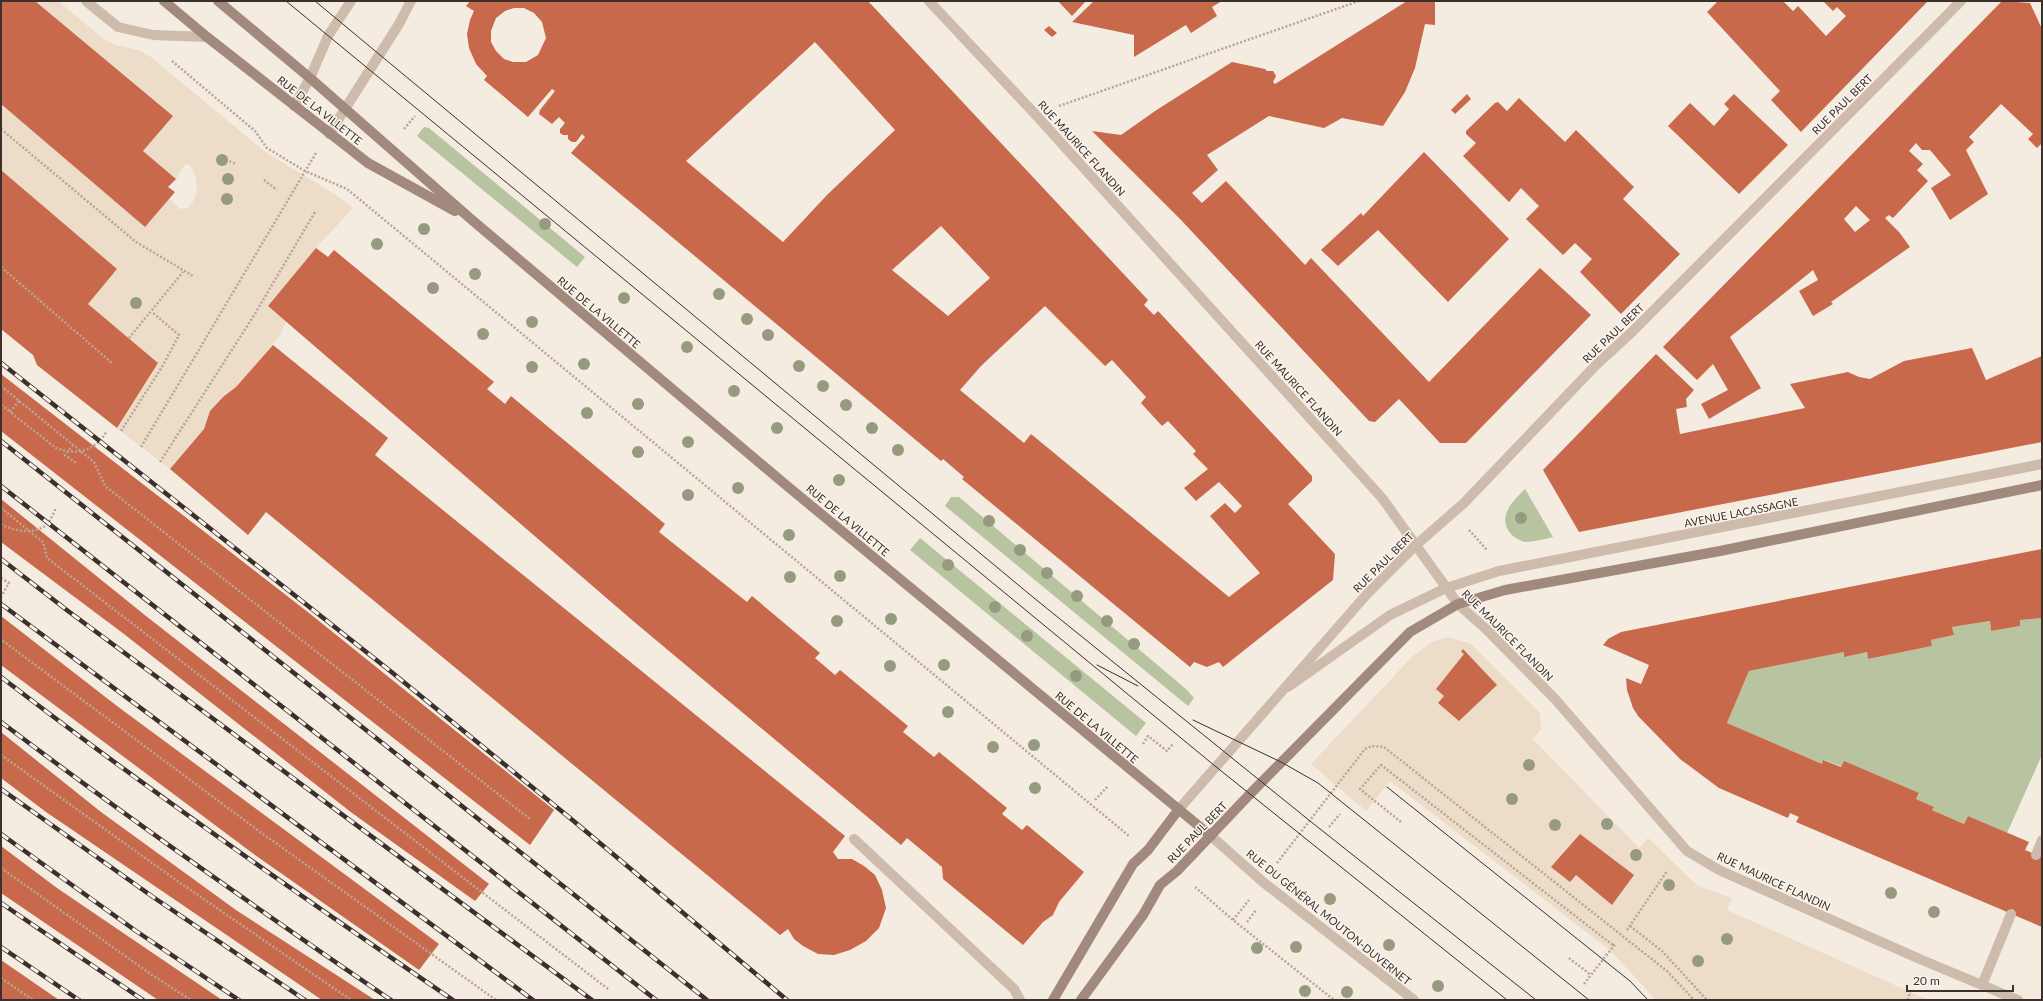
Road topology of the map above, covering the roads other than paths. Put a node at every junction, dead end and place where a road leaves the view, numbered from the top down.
1 (86, 1) edge
2 (164, 1) edge
3 (218, 1) edge
4 (351, 1) edge
5 (412, 1) edge
6 (929, 1) edge
7 (1961, 1) edge
8 (207, 37) junction
9 (310, 78) junction
10 (294, 106) junction
11 (346, 110) junction
12 (329, 134) junction
13 (472, 220) junction
14 (2042, 464) edge
15 (2042, 485) edge
16 (1416, 544) junction
17 (1446, 588) junction
18 (1458, 604) junction
19 (1287, 688) junction
20 (1179, 809) junction
21 (1210, 836) junction
22 (854, 839) dead end
23 (2042, 840) edge
24 (2036, 855) dead end
25 (2011, 914) dead end
26 (1982, 984) junction
27 (1020, 1000) edge
28 (1053, 1000) edge
29 (1081, 1000) edge
30 (1414, 1000) edge
31 (2018, 1000) edge

1 - 8 street
2 - 8 main road, RUE DE LA VILLETTE
3 - 9 main road, RUE DE LA VILLETTE
4 - 9 street
5 - 11 street
6 - 16 street, RUE MAURICE FLANDIN
7 - 16 street, RUE PAUL BERT
8 - 10 main road, RUE DE LA VILLETTE
9 - 10 street
9 - 11 main road, RUE DE LA VILLETTE
10 - 12 main road, RUE DE LA VILLETTE
11 - 12 street
11 - 13 main road, RUE DE LA VILLETTE
12 - 13 main road, RUE DE LA VILLETTE
13 - 20 main road, RUE DE LA VILLETTE
14 - 17 street, AVENUE LACASSAGNE
15 - 18 main road
16 - 17 street, RUE MAURICE FLANDIN
16 - 19 street, RUE PAUL BERT
17 - 18 street, RUE MAURICE FLANDIN
17 - 19 street, RUE PAUL BERT
18 - 21 main road, RUE PAUL BERT
18 - 26 street, RUE MAURICE FLANDIN
19 - 20 street, RUE PAUL BERT
20 - 21 main road, RUE DE LA VILLETTE
20 - 28 main road, RUE PAUL BERT
21 - 29 main road, RUE PAUL BERT
21 - 30 street, RUE DU GÉNÉRAL MOUTON-DUVERNET
22 - 27 street
23 - 24 street
25 - 26 street
26 - 31 street, RUE MAURICE FLANDIN

